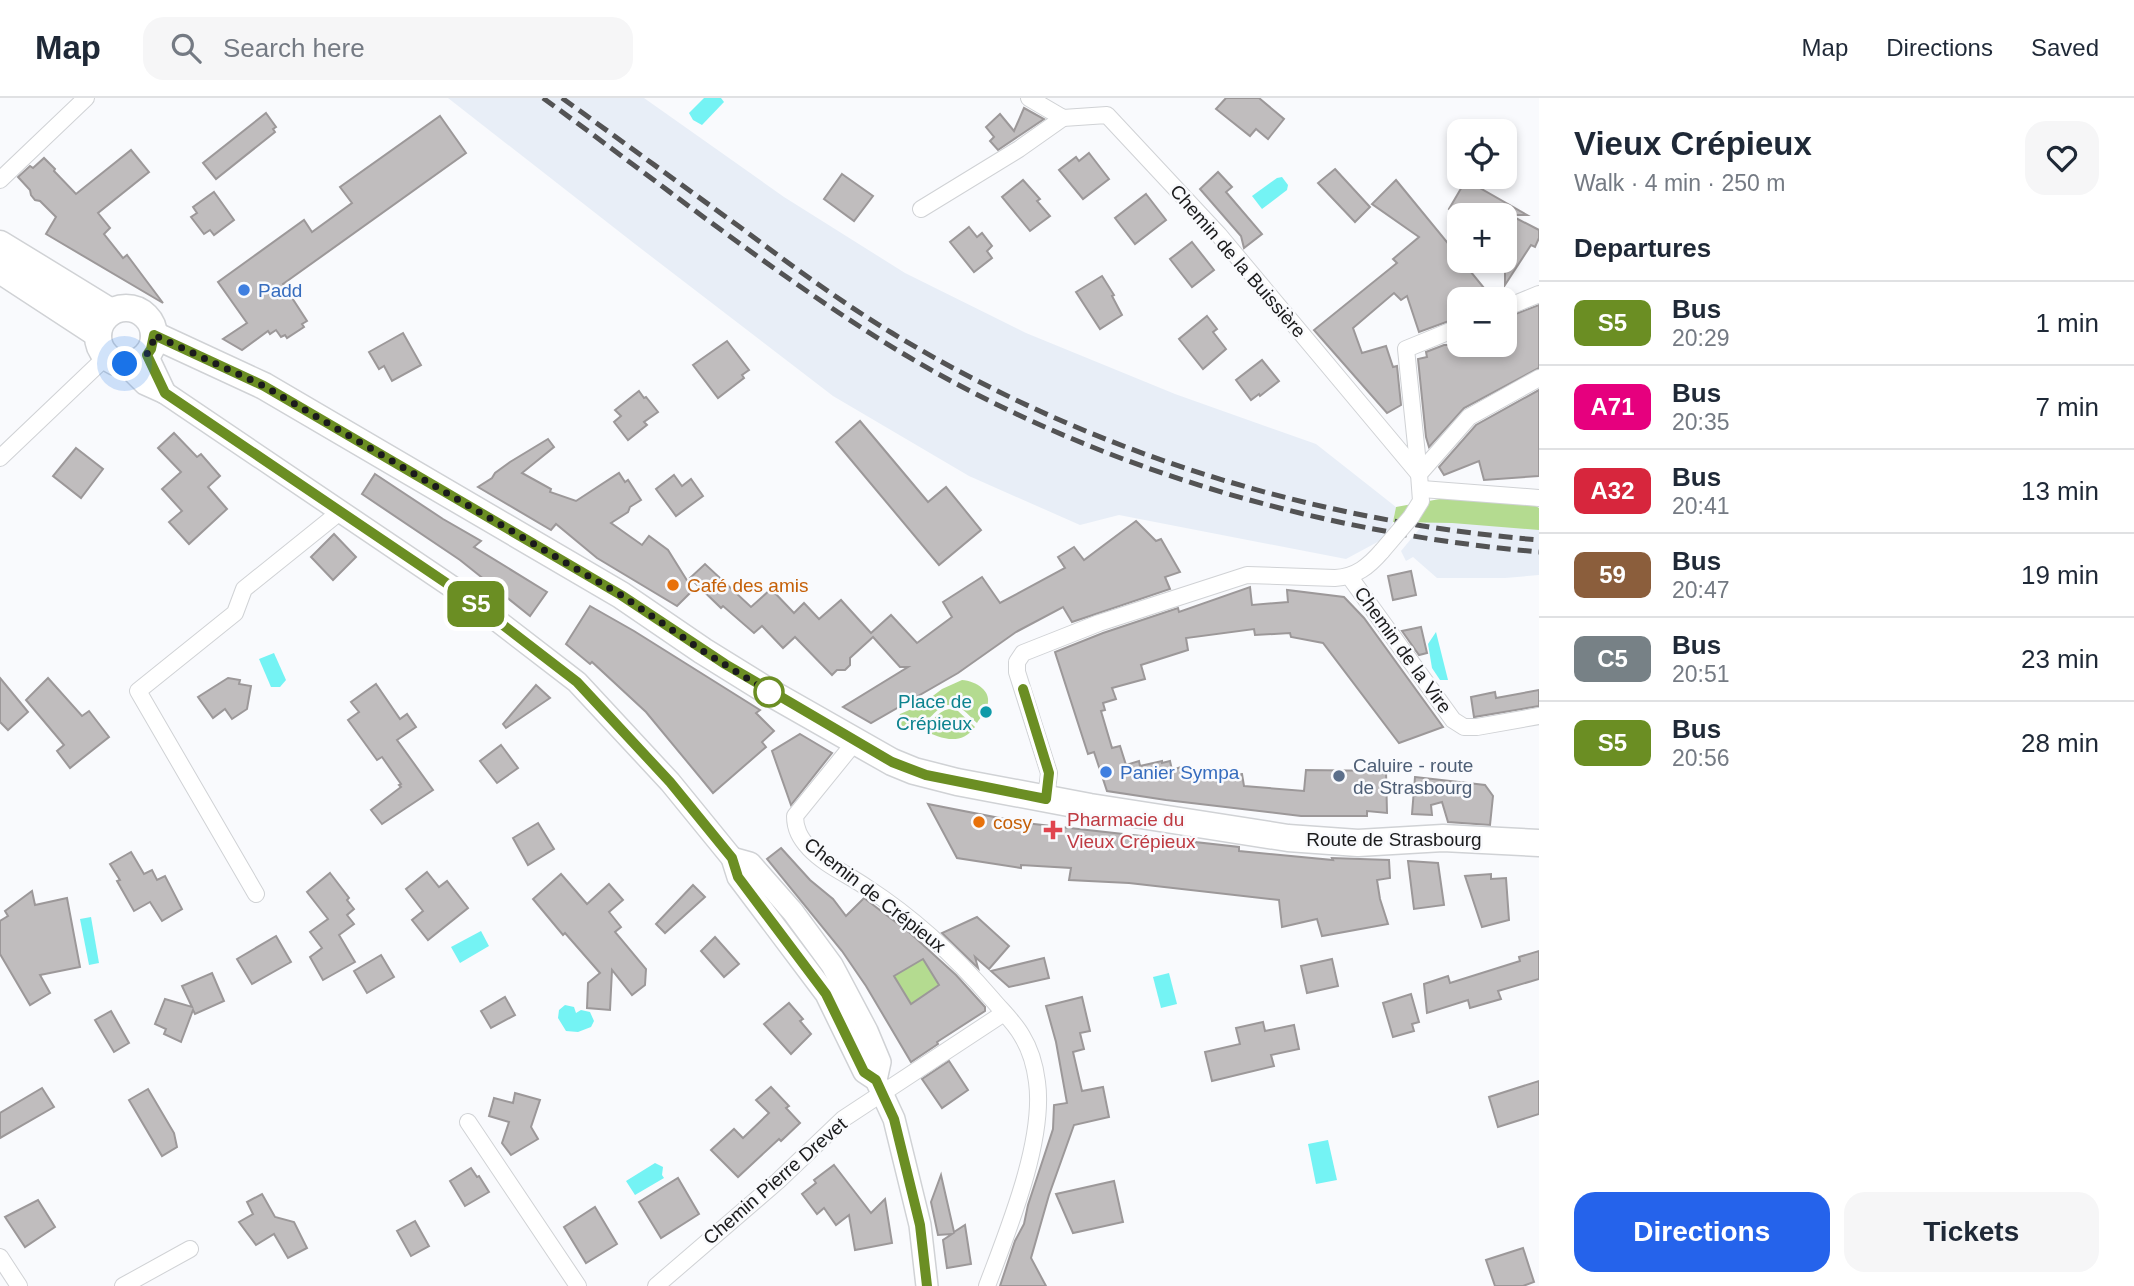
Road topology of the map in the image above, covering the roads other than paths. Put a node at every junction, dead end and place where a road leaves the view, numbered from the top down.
1 (86, 98) edge
2 (1029, 98) edge
3 (1063, 118) junction
4 (0, 180) edge
5 (921, 209) dead end
6 (0, 244) edge
7 (0, 270) edge
8 (1539, 294) edge
9 (1517, 303) edge
10 (1447, 332) edge
11 (123, 343) junction
12 (1539, 378) edge
13 (0, 457) edge
14 (1421, 481) junction
15 (1539, 498) edge
16 (341, 511) junction
17 (1349, 576) junction
18 (1539, 716) edge
19 (855, 742) junction
20 (1046, 799) junction
21 (1539, 842) edge
22 (257, 894) dead end
23 (1004, 1013) junction
24 (879, 1087) junction
25 (468, 1122) dead end
26 (190, 1249) dead end
27 (0, 1256) edge
28 (19, 1286) edge
29 (123, 1286) edge
30 (578, 1286) edge
31 (656, 1286) edge
32 (927, 1286) edge
33 (987, 1286) edge

1 - 4 street
2 - 3 street
3 - 5 street
3 - 14 street, Chemin de la Buissière
6 - 11 main road
7 - 11 main road
8 - 9 street
10 - 14 street
11 - 13 street
11 - 16 street
11 - 19 main road, Route de Strasbourg
12 - 14 street
14 - 15 street
14 - 17 street, bridge
16 - 22 street
16 - 24 street
17 - 18 street, Chemin de la Vire
17 - 20 street
19 - 20 main road, Route de Strasbourg
19 - 23 street, Chemin de Crépieux
20 - 21 main road, Route de Strasbourg
23 - 24 street, Chemin Pierre Drevet
23 - 33 street, Chemin de Crépieux
24 - 31 street, Chemin Pierre Drevet
24 - 32 street
25 - 30 street
26 - 29 street
27 - 28 street

